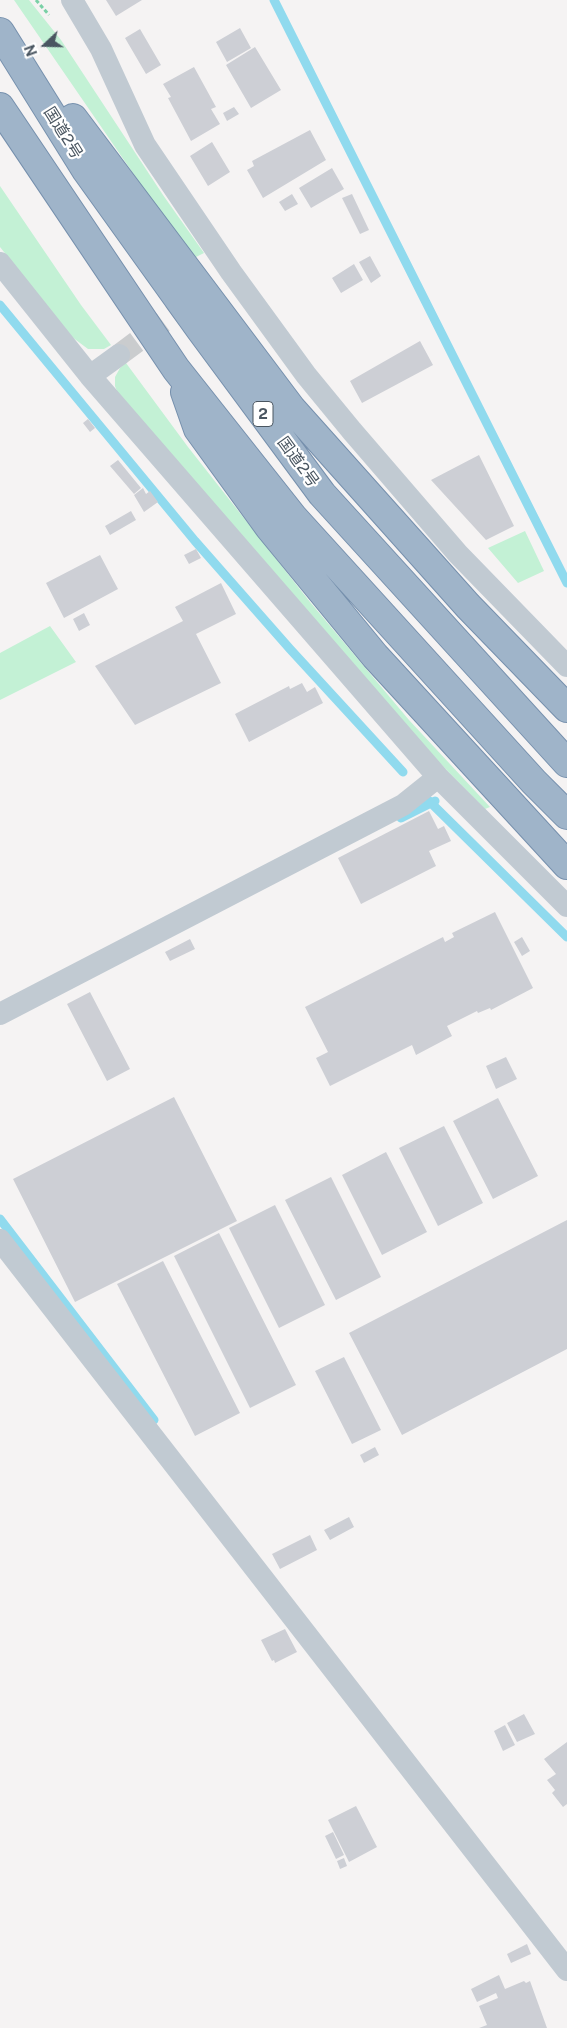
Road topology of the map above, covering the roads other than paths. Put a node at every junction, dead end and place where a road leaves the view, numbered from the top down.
1 (72, 0) edge
2 (0, 20) edge
3 (0, 32) edge
4 (0, 107) edge
5 (0, 263) edge
6 (231, 272) junction
7 (212, 286) tunnel mouth
8 (119, 355) tunnel mouth
9 (176, 369) junction
10 (90, 376) junction
11 (567, 666) edge
12 (567, 708) edge
13 (567, 764) edge
14 (438, 776) junction
15 (567, 815) edge
16 (567, 866) edge
17 (567, 906) edge
18 (0, 1014) edge
19 (0, 1240) edge
20 (567, 1970) edge

1 - 6 street
2 - 12 highway, 2
3 - 13 highway, 国道2号 / 2
4 - 9 highway
5 - 10 street
6 - 7 street
6 - 11 street
8 - 10 street
9 - 15 highway
9 - 16 highway
10 - 14 street
14 - 17 street
14 - 18 street
19 - 20 street

